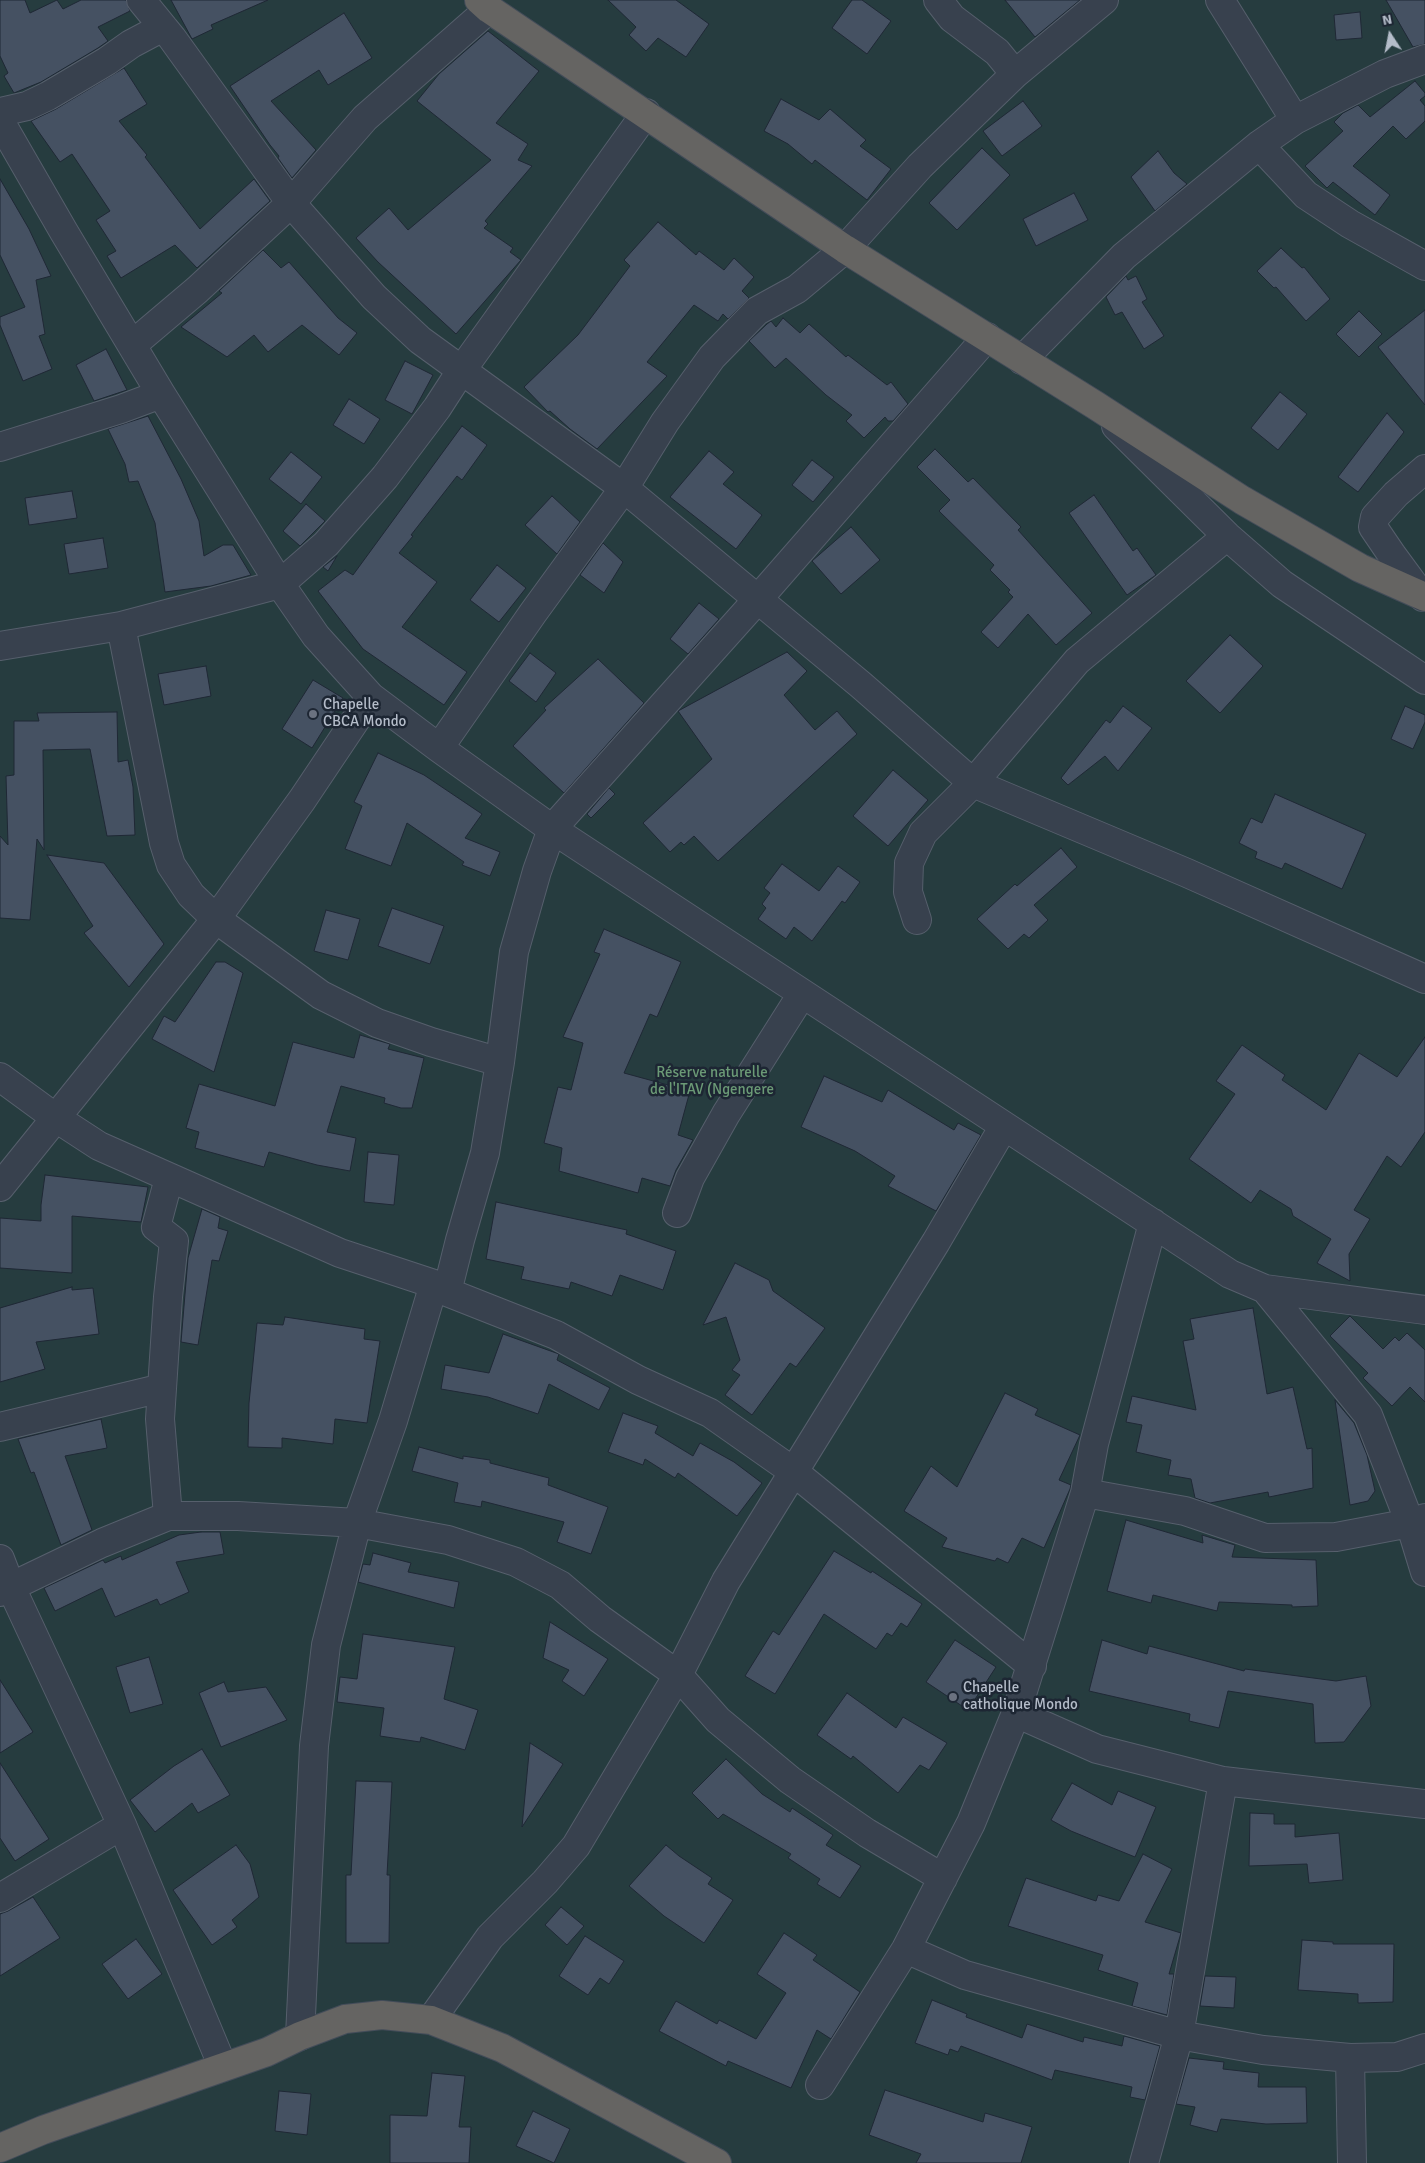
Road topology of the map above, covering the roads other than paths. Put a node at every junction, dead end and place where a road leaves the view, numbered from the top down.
1 (141, 0) edge
2 (938, 0) edge
3 (1104, 0) edge
4 (1220, 0) edge
5 (484, 4) edge
6 (163, 27) junction
7 (1425, 59) edge
8 (1015, 74) junction
9 (0, 112) edge
10 (646, 113) junction
11 (1295, 120) junction
12 (0, 121) edge
13 (1259, 145) junction
14 (291, 203) junction
15 (845, 249) junction
16 (1425, 266) edge
17 (987, 336) junction
18 (132, 345) junction
19 (1022, 360) junction
20 (461, 371) junction
21 (161, 394) junction
22 (1095, 405) junction
23 (0, 448) edge
24 (1425, 469) edge
25 (624, 488) junction
26 (1227, 536) junction
27 (280, 584) junction
28 (1424, 597) edge
29 (758, 599) junction
30 (121, 626) junction
31 (0, 646) edge
32 (1425, 680) edge
33 (372, 697) junction
34 (439, 748) junction
35 (972, 783) junction
36 (552, 829) junction
37 (216, 919) junction
38 (918, 920) dead end
39 (1425, 978) edge
40 (802, 994) junction
41 (500, 1062) junction
42 (0, 1077) edge
43 (56, 1118) junction
44 (1004, 1126) junction
45 (169, 1178) junction
46 (0, 1187) edge
47 (677, 1213) dead end
48 (1153, 1223) junction
49 (441, 1288) junction
50 (1265, 1289) junction
51 (1425, 1310) edge
52 (162, 1388) junction
53 (0, 1427) edge
54 (794, 1472) junction
55 (1086, 1493) junction
56 (168, 1516) junction
57 (1418, 1520) edge
58 (357, 1523) junction
59 (0, 1559) edge
60 (1425, 1572) edge
61 (5, 1588) edge
62 (1032, 1666) junction
63 (678, 1675) junction
64 (1016, 1713) junction
65 (1223, 1781) junction
66 (1425, 1804) edge
67 (122, 1824) junction
68 (943, 1878) junction
69 (0, 1898) edge
70 (906, 1949) junction
71 (431, 2020) junction
72 (1179, 2035) junction
73 (300, 2036) junction
74 (1425, 2048) edge
75 (1350, 2058) junction
76 (223, 2067) junction
77 (820, 2085) dead end
78 (0, 2148) edge
79 (718, 2163) edge
80 (1144, 2163) edge
81 (1352, 2163) edge

1 - 6 street
2 - 8 street
3 - 8 street
4 - 11 street
5 - 10 highway
5 - 14 street
6 - 9 street
6 - 14 street
7 - 11 street
8 - 15 street
10 - 15 highway
10 - 20 street
11 - 13 street
12 - 18 street
13 - 16 street
13 - 19 street
14 - 18 street
14 - 20 street
15 - 17 highway
15 - 25 street
17 - 19 highway
17 - 29 street
18 - 21 street
19 - 22 highway
20 - 25 street
20 - 27 street
21 - 23 street
21 - 27 street
22 - 26 street
22 - 28 highway
24 - 28 street
25 - 29 street
25 - 34 street
26 - 32 street
26 - 35 street
27 - 30 street
27 - 33 street
29 - 35 street
29 - 36 street
30 - 31 street
30 - 37 street
33 - 34 street
33 - 37 street
34 - 36 street
35 - 38 street
35 - 39 street
36 - 40 street
36 - 41 street
37 - 41 street
37 - 43 street
40 - 44 street
40 - 47 street
41 - 49 street
42 - 43 street
43 - 45 street
43 - 46 street
44 - 48 street
44 - 54 street
45 - 49 street
45 - 52 street
48 - 50 street
48 - 55 street
49 - 54 street
49 - 58 street
50 - 51 street
50 - 57 street
52 - 53 street
52 - 56 street
54 - 62 street
54 - 63 street
55 - 57 street
55 - 62 street
56 - 58 street
56 - 61 street
57 - 60 street
58 - 63 street
58 - 73 street
59 - 61 street
61 - 67 street
62 - 64 street
63 - 68 street
63 - 71 street
64 - 65 street
64 - 68 street
65 - 66 street
65 - 72 street
67 - 69 street
67 - 76 street
68 - 70 street
70 - 72 street
70 - 77 street
71 - 73 highway
71 - 79 highway
72 - 75 street
72 - 80 street
73 - 76 highway
74 - 75 street
75 - 81 street
76 - 78 highway

